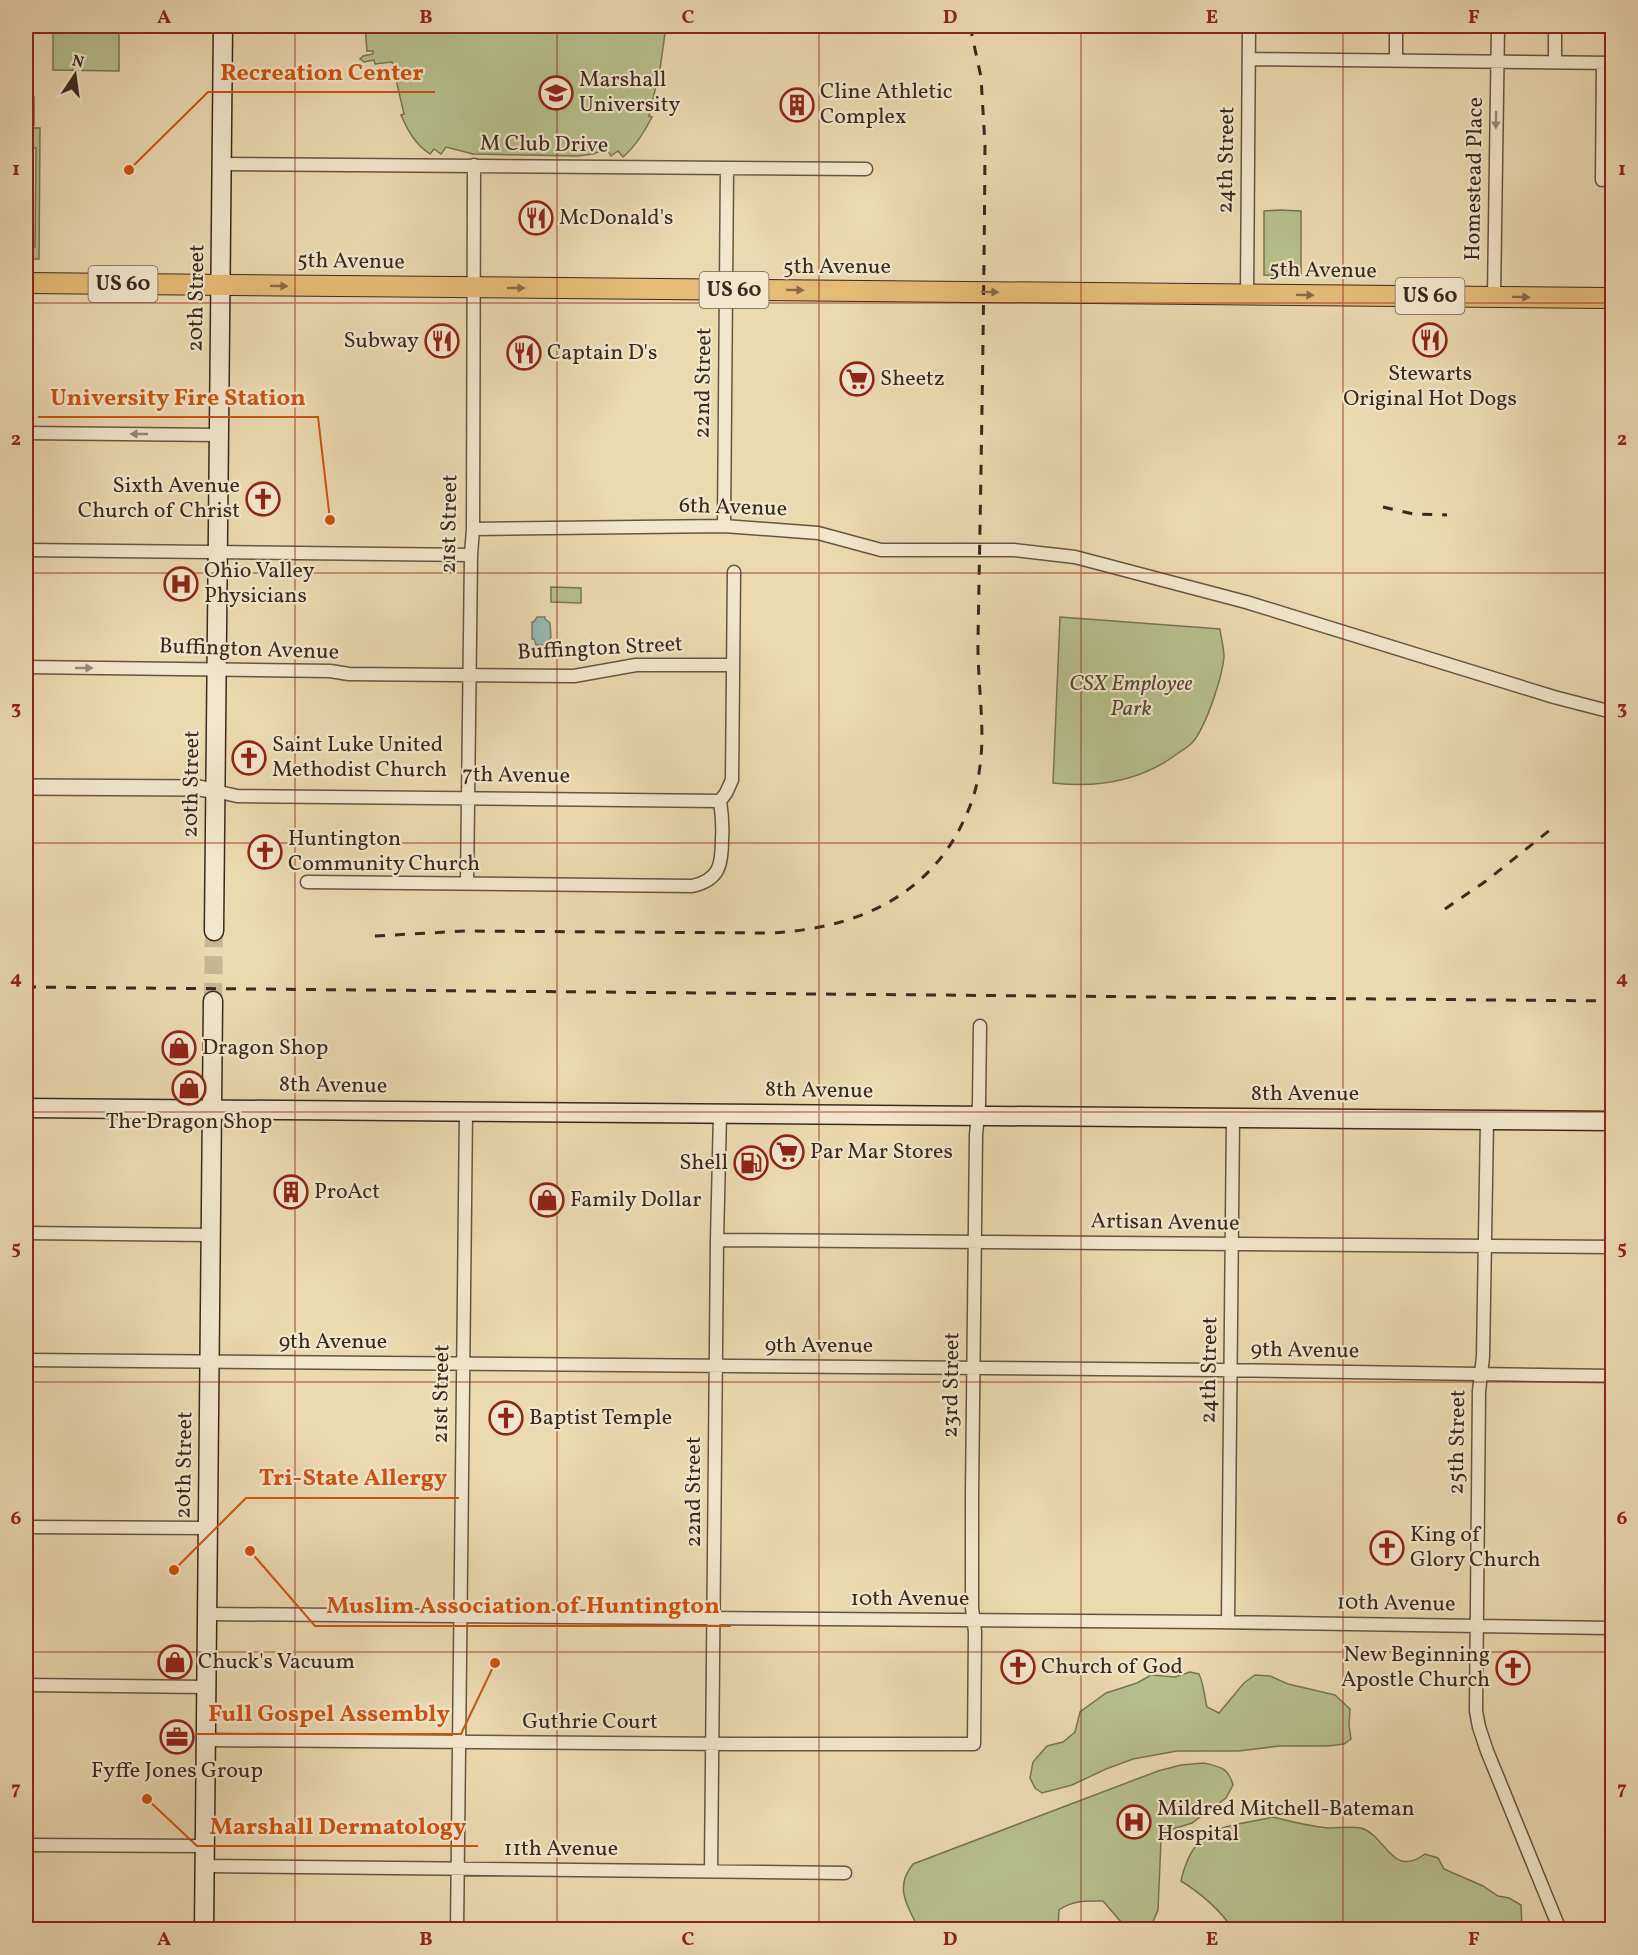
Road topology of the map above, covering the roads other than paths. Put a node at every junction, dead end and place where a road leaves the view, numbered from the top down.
1 (223, 26) edge
2 (1249, 26) edge
3 (1396, 26) edge
4 (1498, 26) edge
5 (1556, 26) edge
6 (1249, 59) junction
7 (1396, 61) junction
8 (1497, 62) junction
9 (1555, 62) junction
10 (1608, 63) edge
11 (221, 164) junction
12 (474, 165) junction
13 (727, 168) junction
14 (866, 169) dead end
15 (1602, 180) dead end
16 (26, 284) edge
17 (221, 285) junction
18 (474, 288) junction
19 (726, 290) junction
20 (1247, 294) junction
21 (1494, 296) junction
22 (1612, 298) edge
23 (26, 433) edge
24 (219, 435) junction
25 (724, 526) junction
26 (473, 529) junction
27 (26, 550) edge
28 (218, 552) junction
29 (471, 555) junction
30 (734, 572) dead end
31 (733, 665) junction
32 (26, 667) edge
33 (217, 669) junction
34 (470, 674) junction
35 (1612, 712) edge
36 (26, 787) edge
37 (215, 791) junction
38 (468, 798) junction
39 (720, 801) junction
40 (307, 882) dead end
41 (468, 883) junction
42 (214, 931) tunnel mouth
43 (213, 1001) tunnel mouth
44 (980, 1026) dead end
45 (26, 1108) edge
46 (212, 1109) junction
47 (466, 1111) junction
48 (720, 1114) junction
49 (978, 1116) junction
50 (1233, 1118) junction
51 (1487, 1120) junction
52 (1612, 1121) edge
53 (26, 1233) edge
54 (210, 1235) junction
55 (717, 1240) junction
56 (974, 1242) junction
57 (1232, 1244) junction
58 (1485, 1246) junction
59 (1612, 1247) edge
60 (26, 1360) edge
61 (210, 1361) junction
62 (463, 1364) junction
63 (716, 1366) junction
64 (974, 1368) junction
65 (1231, 1371) junction
66 (1481, 1374) junction
67 (1612, 1376) edge
68 (26, 1527) edge
69 (208, 1528) junction
70 (208, 1614) junction
71 (460, 1616) junction
72 (714, 1618) junction
73 (974, 1620) junction
74 (1228, 1622) junction
75 (1476, 1627) junction
76 (1612, 1628) edge
77 (26, 1686) edge
78 (207, 1688) junction
79 (206, 1740) junction
80 (459, 1742) junction
81 (712, 1744) junction
82 (974, 1744) joint
83 (26, 1845) edge
84 (205, 1846) junction
85 (205, 1866) junction
86 (458, 1869) junction
87 (711, 1871) junction
88 (845, 1873) dead end
89 (204, 1929) edge
90 (458, 1929) edge
91 (1560, 1929) edge

1 - 11 main road, 20th Street
2 - 6 street, 24th Street
3 - 7 street
4 - 8 street, Homestead Place
5 - 9 street
6 - 7 street
6 - 20 street, 24th Street
7 - 8 street
8 - 9 street
8 -> 21 street, Homestead Place
9 - 10 street
10 - 15 street
11 - 12 street, M Club Drive
11 - 17 main road, 20th Street
12 - 13 street, M Club Drive
12 - 18 street, 21st Street
13 - 14 street, M Club Drive
13 - 19 street, 22nd Street
16 - 17 main road, 5th Avenue / US 60
17 -> 18 main road, 5th Avenue / US 60
17 - 24 main road, 20th Street
18 -> 19 main road, 5th Avenue / US 60
18 - 26 street, 21st Street
19 -> 20 main road, 5th Avenue / US 60
19 - 25 street, 22nd Street
20 -> 21 main road, 5th Avenue / US 60
21 -> 22 main road, 5th Avenue / US 60
24 -> 23 street
24 - 28 main road, 20th Street
25 - 26 street, 6th Avenue
25 - 35 street, 6th Avenue
26 - 29 street, 21st Street
27 - 28 street
28 - 29 street
28 - 33 main road, 20th Street
29 - 34 street, 21st Street
30 - 31 street
31 - 34 street, Buffington Street
31 - 39 street
32 -> 33 street, Buffington Avenue
33 - 34 street, Buffington Avenue
33 - 37 main road, 20th Street
34 - 38 street, 21st Street
36 - 37 street, 7th Avenue
37 - 38 street, 7th Avenue
37 - 42 main road, 20th Street
38 - 39 street, 7th Avenue
38 - 41 street, 21st Street
39 - 41 street
40 - 41 street
43 - 46 main road, 20th Street
44 - 49 street, 23rd Street
45 - 46 main road, 8th Avenue
46 - 47 main road, 8th Avenue
46 - 54 main road, 20th Street
47 - 48 main road, 8th Avenue
47 - 62 street, 21st Street
48 - 49 main road, 8th Avenue
48 - 55 street, 22nd Street
49 - 50 main road, 8th Avenue
49 - 56 street, 23rd Street
50 - 51 main road, 8th Avenue
50 - 57 street, 24th Street
51 - 52 main road, 8th Avenue
51 - 58 street, 25th Street
53 - 54 street
54 - 61 main road, 20th Street
55 - 56 street, Artisan Avenue
55 - 63 street, 22nd Street
56 - 57 street, Artisan Avenue
56 - 64 street, 23rd Street
57 - 58 street, Artisan Avenue
57 - 65 street, 24th Street
58 - 59 street, Artisan Avenue
58 - 66 street, 25th Street
60 - 61 street, 9th Avenue
61 - 62 street, 9th Avenue
61 - 69 main road, 20th Street
62 - 63 street, 9th Avenue
62 - 71 street, 21st Street
63 - 64 street, 9th Avenue
63 - 72 street, 22nd Street
64 - 65 street, 9th Avenue
64 - 73 street, 23rd Street
65 - 66 street, 9th Avenue
65 - 74 street, 24th Street
66 - 67 street, 9th Avenue
66 - 75 street, 25th Street
68 - 69 street
69 - 70 main road, 20th Street
70 - 71 street, 10th Avenue
70 - 78 main road, 20th Street
71 - 72 street, 10th Avenue
71 - 80 street, 21st Street
72 - 73 street, 10th Avenue
72 - 81 street, 22nd Street
73 - 74 street, 10th Avenue
73 - 82 street, 23rd Street
74 - 75 street, 10th Avenue
75 - 76 street, 10th Avenue
75 - 91 street, 25th Street
77 - 78 street
78 - 79 main road, 20th Street
79 - 80 street, Guthrie Court
79 - 84 main road, 20th Street
80 - 81 street, Guthrie Court
80 - 86 street, 21st Street
81 - 82 street, Guthrie Court
81 - 87 street, 22nd Street
83 - 84 street
84 - 85 main road, 20th Street
85 - 86 street, 11th Avenue
85 - 89 main road, 20th Street
86 - 87 street, 11th Avenue
86 - 90 street, 21st Street
87 - 88 street, 11th Avenue

